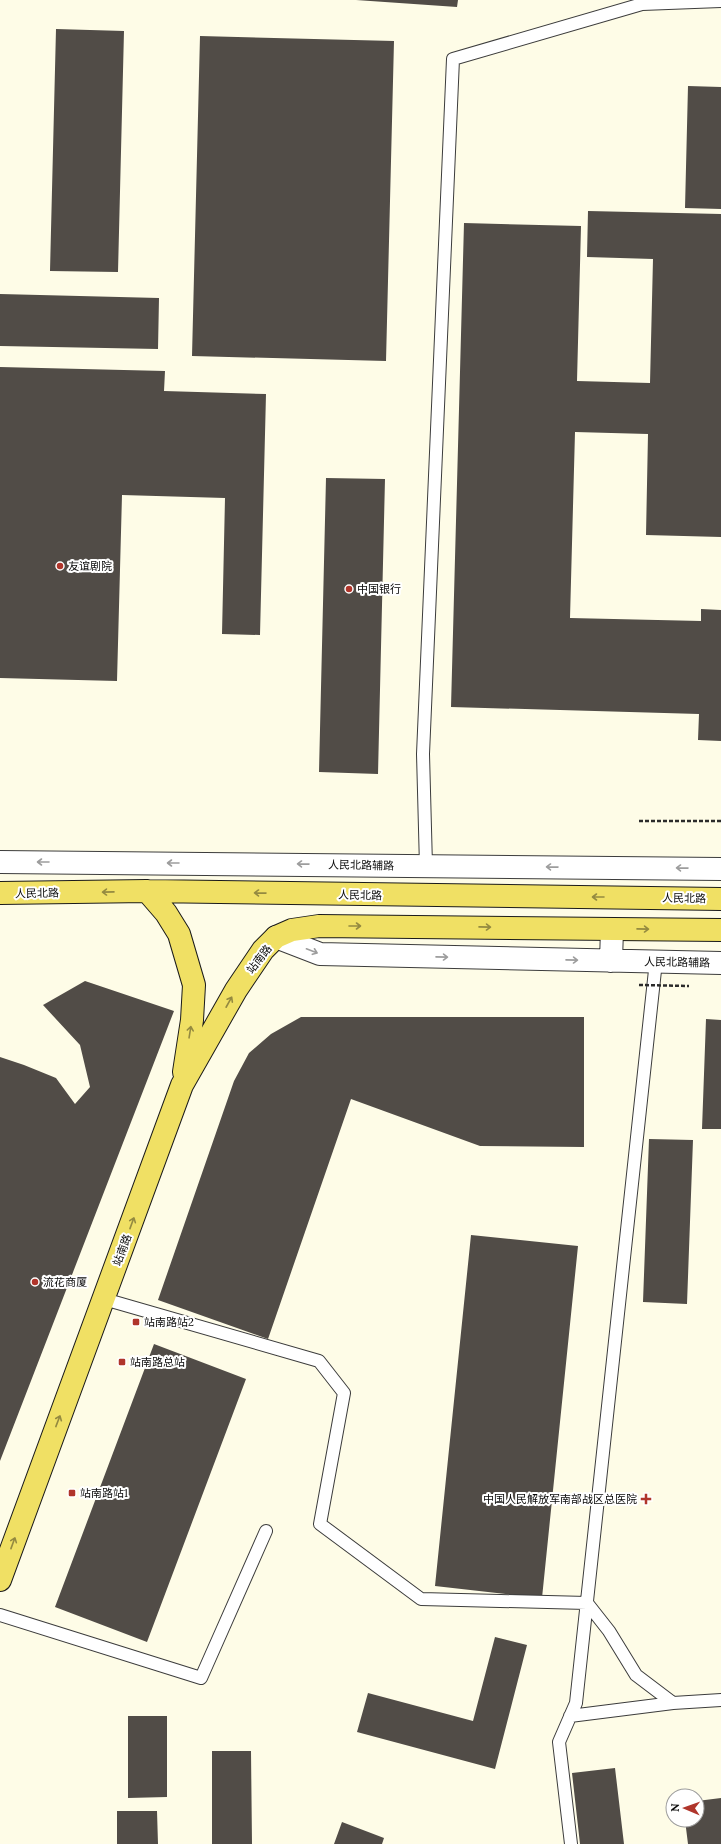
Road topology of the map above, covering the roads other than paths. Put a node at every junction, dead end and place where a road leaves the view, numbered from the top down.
1 (721, 1) edge
2 (0, 862) edge
3 (426, 866) junction
4 (721, 869) edge
5 (147, 891) junction
6 (0, 894) edge
7 (425, 896) junction
8 (721, 899) edge
9 (612, 929) junction
10 (721, 930) edge
11 (276, 937) junction
12 (611, 961) junction
13 (656, 961) junction
14 (721, 963) edge
15 (182, 1085) junction
16 (104, 1299) junction
17 (266, 1531) dead end
18 (0, 1580) edge
19 (587, 1603) junction
20 (0, 1615) edge
21 (721, 1700) edge
22 (673, 1703) junction
23 (570, 1716) junction
24 (571, 1844) edge

1 - 3 lane
3 -> 2 street, 人民北路辅路
4 -> 3 street, 人民北路辅路
3 - 7 street
5 -> 6 main road, 人民北路
7 -> 5 main road, 人民北路
15 -> 5 main road
8 -> 7 main road, 人民北路
9 -> 10 main road
11 -> 9 main road
9 - 12 street
11 -> 12 street, 人民北路辅路
15 -> 11 main road, 站南路
12 - 13 street, 人民北路辅路
13 - 14 street, 人民北路辅路
13 - 19 lane
16 -> 15 main road, 站南路
18 -> 16 main road, 站南路
16 - 19 lane
17 - 20 lane
19 - 22 lane
19 - 23 lane
21 - 22 lane
22 - 23 lane
23 - 24 lane

